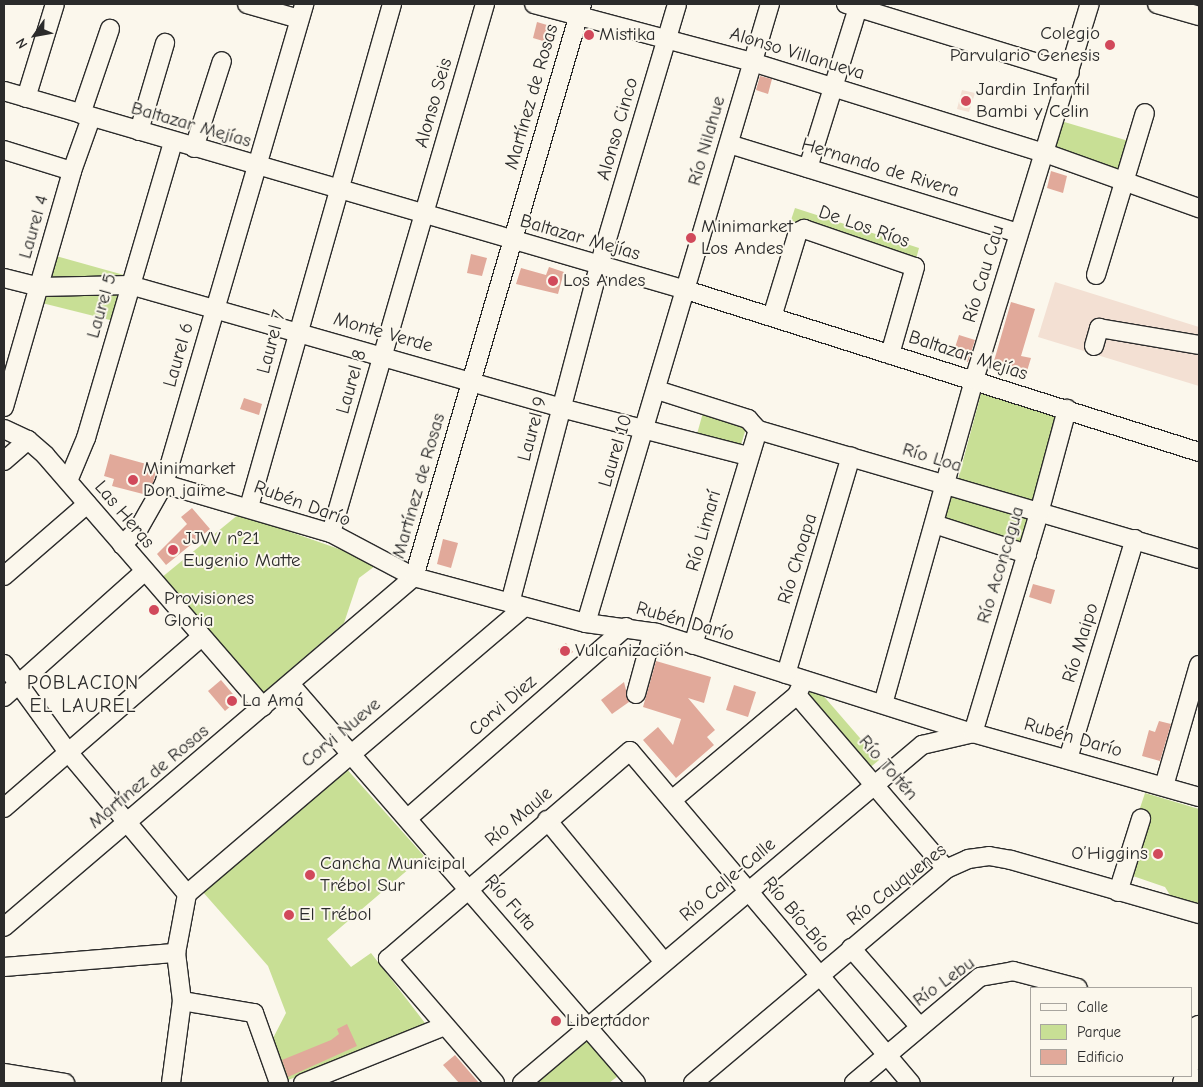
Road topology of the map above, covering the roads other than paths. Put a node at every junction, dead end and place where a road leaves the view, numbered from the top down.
1 (55, 4) edge
2 (247, 4) edge
3 (392, 4) edge
4 (485, 4) edge
5 (534, 4) edge
6 (677, 4) edge
7 (770, 4) edge
8 (1090, 4) edge
9 (1157, 4) edge
10 (852, 6) edge
11 (580, 10) edge
12 (301, 12) edge
13 (1199, 16) edge
14 (110, 29) dead end
15 (667, 38) junction
16 (165, 42) dead end
17 (222, 61) dead end
18 (752, 62) junction
19 (1070, 73) junction
20 (833, 87) junction
21 (4, 91) edge
22 (26, 98) junction
23 (1145, 113) dead end
24 (86, 116) junction
25 (139, 131) junction
26 (173, 142) junction
27 (729, 144) junction
28 (194, 148) junction
29 (4, 150) edge
30 (1045, 153) junction
31 (256, 166) junction
32 (808, 168) junction
33 (72, 171) junction
34 (1125, 183) junction
35 (338, 190) junction
36 (1199, 208) edge
37 (424, 215) junction
38 (1018, 233) junction
39 (512, 241) junction
40 (599, 266) junction
41 (1096, 275) dead end
42 (4, 278) edge
43 (130, 285) junction
44 (39, 287) junction
45 (686, 290) junction
46 (215, 308) junction
47 (772, 317) junction
48 (297, 330) junction
49 (1199, 345) edge
50 (1094, 346) dead end
51 (382, 354) junction
52 (890, 354) junction
53 (472, 380) junction
54 (974, 380) junction
55 (657, 390) junction
56 (4, 407) edge
57 (561, 408) junction
58 (1067, 409) junction
59 (4, 429) edge
60 (645, 430) junction
61 (758, 430) junction
62 (28, 440) junction
63 (1199, 452) edge
64 (748, 456) junction
65 (851, 456) junction
66 (4, 461) edge
67 (68, 481) junction
68 (164, 484) junction
69 (945, 484) junction
70 (87, 504) junction
71 (249, 506) junction
72 (1039, 513) junction
73 (934, 524) junction
74 (331, 533) junction
75 (1135, 539) junction
76 (122, 545) junction
77 (1026, 554) junction
78 (1199, 558) edge
79 (144, 572) junction
80 (4, 576) edge
81 (414, 577) junction
82 (517, 605) junction
83 (586, 623) junction
84 (626, 627) junction
85 (653, 632) junction
86 (200, 638) junction
87 (693, 645) junction
88 (4, 664) edge
89 (1199, 665) edge
90 (786, 674) junction
91 (805, 679) junction
92 (19, 684) junction
93 (290, 684) junction
94 (636, 694) dead end
95 (797, 695) junction
96 (4, 696) edge
97 (884, 704) junction
98 (263, 707) junction
99 (973, 733) junction
100 (630, 751) joint
101 (68, 752) junction
102 (352, 752) junction
103 (1068, 759) junction
104 (875, 784) junction
105 (1164, 786) junction
106 (1197, 795) edge
107 (672, 800) junction
108 (4, 808) edge
109 (408, 818) junction
110 (1141, 819) dead end
111 (547, 820) junction
112 (128, 823) junction
113 (946, 869) junction
114 (468, 887) junction
115 (748, 891) junction
116 (1118, 892) junction
117 (187, 894) junction
118 (1199, 914) edge
119 (4, 927) edge
120 (851, 948) junction
121 (176, 953) junction
122 (664, 962) junction
123 (4, 967) edge
124 (819, 975) junction
125 (1074, 987) edge
126 (182, 1001) junction
127 (445, 1026) junction
128 (587, 1026) junction
129 (919, 1026) junction
130 (1199, 1028) edge
131 (887, 1054) junction
132 (1193, 1054) edge
133 (4, 1073) edge
134 (627, 1080) edge
135 (65, 1083) edge
136 (171, 1083) edge
137 (279, 1083) edge
138 (303, 1083) edge
139 (495, 1083) edge
140 (522, 1083) edge
141 (693, 1083) edge
142 (854, 1083) edge
143 (911, 1083) edge

1 - 22 street
2 - 12 street
3 - 35 street, Laurel 7
4 - 37 street, Alonso Seis
5 - 11 street, Alonso Villanueva
6 - 15 street, Alonso Cinco
7 - 18 street, Río Nilahue
8 - 19 street, Río Cau Cau
9 - 13 street
10 - 19 street
10 - 20 street
11 - 15 street, Alonso Villanueva
11 - 39 street, Martínez de Rosas
12 - 31 street, Laurel 6
14 - 24 street, Laurel 4
15 - 18 street, Alonso Villanueva
15 - 40 street, Alonso Cinco
16 - 25 street
17 - 28 street
18 - 20 street, Alonso Villanueva
18 - 27 street, Río Nilahue
19 - 30 street, Río Cau Cau
20 - 30 street, Alonso Villanueva
20 - 32 street
21 - 22 street, Baltazar Mejías
22 - 24 street, Baltazar Mejías
23 - 34 street
24 - 25 street, Baltazar Mejías
24 - 33 street, Laurel 4
25 - 26 street, Baltazar Mejías
26 - 28 street, Baltazar Mejías
26 - 43 street, Laurel 5
27 - 32 street, Hernando de Rivera
27 - 45 street, Río Nilahue
28 - 31 street, Baltazar Mejías
29 - 33 street
30 - 34 street, Alonso Villanueva
30 - 38 street, Río Cau Cau
31 - 35 street, Baltazar Mejías
31 - 46 street, Laurel 6
32 - 38 street, Hernando de Rivera
33 - 44 street, Laurel 4
34 - 36 street, Alonso Villanueva
34 - 41 street
35 - 37 street, Baltazar Mejías
35 - 48 street, Laurel 7
37 - 39 street, Baltazar Mejías
37 - 51 street, Laurel 8
38 - 54 street, Río Cau Cau
39 - 40 street, Baltazar Mejías
39 - 53 street, Martínez de Rosas
40 - 45 street, Baltazar Mejías
40 - 57 street, Laurel 9
42 - 44 street, Monte Verde
43 - 44 street, Monte Verde
43 - 46 street, Monte Verde
43 - 67 street, Laurel 5
44 - 56 street, Laurel 4
45 - 47 street, Baltazar Mejías
45 - 55 street, Laurel 10
46 - 48 street, Monte Verde
46 - 68 street, Laurel 6
47 - 52 street, Baltazar Mejías
47 - 52 street, De Los Ríos
48 - 51 street, Monte Verde
48 - 71 street, Laurel 7
49 - 50 street
51 - 53 street, Monte Verde
51 - 74 street, Laurel 8
52 - 54 street, Baltazar Mejías
53 - 57 street, Monte Verde
53 - 81 street, Martínez de Rosas
54 - 58 street, Baltazar Mejías
54 - 69 street, Río Cau Cau
55 - 60 street, Laurel 10
55 - 61 street, Río Loa
57 - 60 street, Monte Verde
57 - 82 street, Laurel 9
58 - 63 street, Baltazar Mejías
58 - 72 street, Río Aconcagua
59 - 62 street, Las Heras
60 - 64 street, Monte Verde
60 - 83 street, Laurel 10
61 - 64 street, Río Limarí
61 - 65 street, Río Loa
62 - 66 street
62 - 67 street, Las Heras
64 - 87 street, Río Limarí
65 - 69 street, Río Loa
65 - 90 street, Río Choapa
67 - 70 street, Las Heras
68 - 71 street, Rubén Darío
68 - 76 street, Laurel 6
69 - 72 street, Río Loa
69 - 73 street, Río Cau Cau
70 - 76 street, Las Heras
70 - 80 street
71 - 74 street, Rubén Darío
72 - 75 street, Río Loa
72 - 77 street, Río Aconcagua
73 - 77 street
73 - 97 street, Río Cau Cau
74 - 81 street, Rubén Darío
75 - 78 street, Río Loa
75 - 103 street, Río Maipo
76 - 79 street, Las Heras
77 - 99 street, Río Aconcagua
79 - 86 street, Las Heras
79 - 92 street
81 - 82 street, Rubén Darío
81 - 93 street, Martínez de Rosas
82 - 83 street, Rubén Darío
82 - 102 street, Corvi Nueve
83 - 84 street, Rubén Darío
84 - 85 street, Rubén Darío
84 - 109 street, Corvi Diez
85 - 87 street, Rubén Darío
85 - 94 street
86 - 98 street, Las Heras
86 - 101 street
87 - 90 street, Rubén Darío
88 - 92 street
89 - 105 street
90 - 91 street, Rubén Darío
91 - 95 street
91 - 97 street, Rubén Darío
92 - 96 street
92 - 101 street
93 - 98 street, Martínez de Rosas
93 - 102 street, Río Futa
95 - 104 street, Río Toltén
95 - 107 street
97 - 99 street, Rubén Darío
98 - 112 street, Martínez de Rosas
99 - 103 street, Rubén Darío
99 - 104 street, Río Calle-Calle
100 - 107 street, Río Bío-Bío
100 - 111 street, Río Maule
101 - 108 street
101 - 112 street
102 - 109 street, Río Futa
102 - 117 street, Corvi Nueve
103 - 105 street, Rubén Darío
104 - 113 street, Río Toltén
104 - 115 street, Río Calle-Calle
105 - 106 street, Rubén Darío
107 - 115 street, Río Bío-Bío
109 - 114 street, Río Futa
110 - 116 street
111 - 114 street, Río Maule
111 - 122 street
112 - 117 street
112 - 119 street, Martínez de Rosas
113 - 116 street, Río Cauquenes
113 - 120 street, Río Cauquenes
114 - 127 street, Río Maule
114 - 128 street, Río Futa
115 - 122 street, Río Calle-Calle
115 - 124 street, Río Bío-Bío
116 - 118 street, Río Cauquenes
117 - 121 street
120 - 124 street, Río Cauquenes
120 - 129 street, Río Bío-Bío
121 - 123 street
121 - 126 street
122 - 128 street, Río Calle-Calle
124 - 131 street, Río Bío-Bío
124 - 141 street, Río Cauquenes
125 - 129 street, Río Lebu
126 - 136 street
126 - 137 street
127 - 138 street
127 - 139 street
128 - 134 street, Río Futa
128 - 140 street, Río Calle-Calle
129 - 131 street, Río Lebu
130 - 132 highway
131 - 142 street, Río Lebu
131 - 143 street, Río Bío-Bío
133 - 135 street

